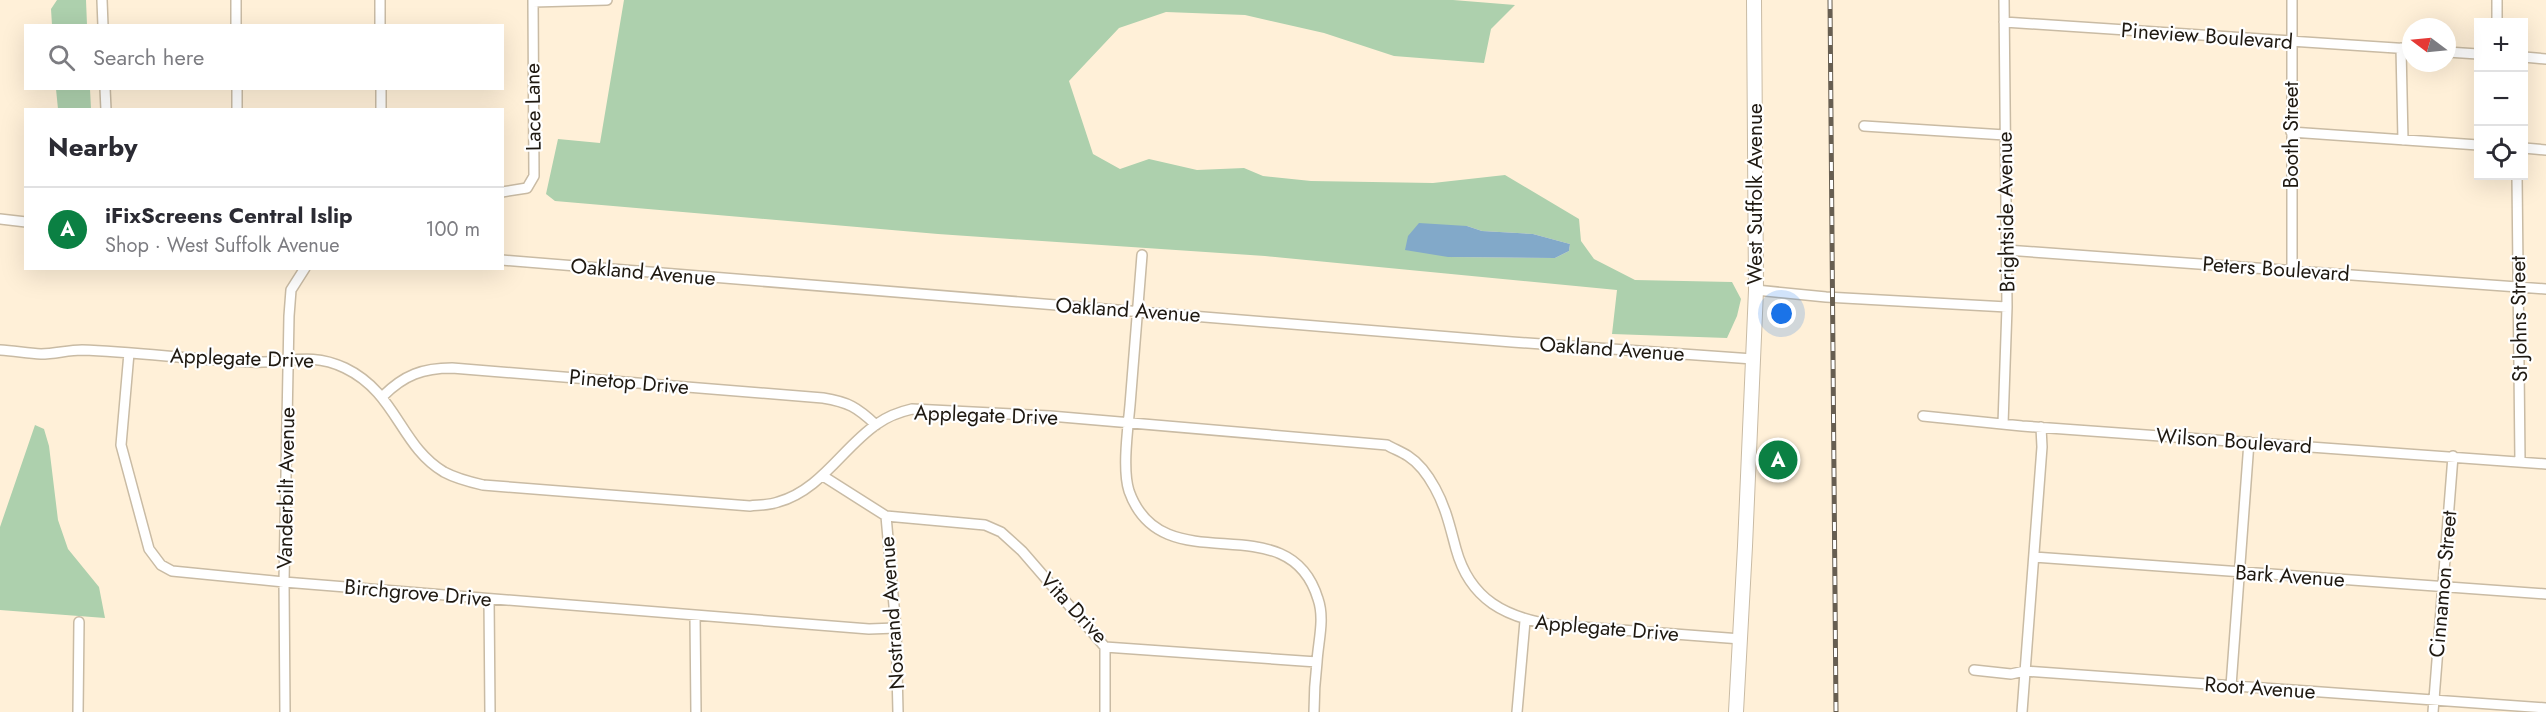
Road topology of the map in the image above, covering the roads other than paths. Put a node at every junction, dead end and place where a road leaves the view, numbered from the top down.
1 (102, 0) edge
2 (236, 0) edge
3 (380, 0) edge
4 (607, 0) edge
5 (1754, 0) edge
6 (2004, 0) edge
7 (2292, 0) edge
8 (2497, 0) edge
9 (533, 1) edge
10 (2497, 18) edge
11 (2004, 22) junction
12 (103, 24) edge
13 (236, 24) edge
14 (380, 24) edge
15 (2292, 41) junction
16 (2402, 49) edge
17 (2456, 52) edge
18 (2474, 54) edge
19 (2528, 57) edge
20 (2546, 59) edge
21 (2405, 72) edge
22 (105, 90) edge
23 (237, 90) edge
24 (381, 90) edge
25 (106, 108) edge
26 (237, 108) edge
27 (381, 108) edge
28 (1864, 126) dead end
29 (2291, 132) junction
30 (2005, 135) junction
31 (2403, 140) junction
32 (2474, 145) edge
33 (2528, 148) edge
34 (2546, 150) edge
35 (2517, 180) edge
36 (504, 192) edge
37 (0, 219) edge
38 (24, 222) edge
39 (2006, 250) junction
40 (1142, 255) dead end
41 (504, 260) edge
42 (303, 270) edge
43 (2292, 270) junction
44 (2518, 287) junction
45 (2546, 289) edge
46 (1755, 290) junction
47 (2007, 308) junction
48 (1138, 310) junction
49 (0, 350) edge
50 (129, 353) junction
51 (1753, 359) junction
52 (288, 360) junction
53 (383, 396) junction
54 (1923, 416) dead end
55 (876, 424) junction
56 (1129, 424) junction
57 (2002, 424) junction
58 (2041, 427) junction
59 (2249, 442) junction
60 (2453, 456) junction
61 (2520, 461) junction
62 (2546, 464) edge
63 (823, 476) junction
64 (886, 516) junction
65 (2034, 557) junction
66 (2239, 572) junction
67 (284, 582) junction
68 (2443, 588) junction
69 (2546, 594) edge
70 (489, 598) junction
71 (695, 616) junction
72 (1525, 621) junction
73 (79, 622) dead end
74 (896, 628) junction
75 (1741, 639) junction
76 (1105, 646) junction
77 (1317, 662) junction
78 (1974, 670) dead end
79 (2025, 671) junction
80 (2231, 686) junction
81 (2434, 700) junction
82 (2546, 708) edge
83 (78, 712) edge
84 (285, 712) edge
85 (490, 712) edge
86 (696, 712) edge
87 (898, 712) edge
88 (1105, 712) edge
89 (1314, 712) edge
90 (1517, 712) edge
91 (1736, 712) edge
92 (2022, 712) edge
93 (2433, 712) edge

1 - 12 street
2 - 13 street
3 - 14 street
4 - 9 street
5 - 46 main road, West Suffolk Avenue
6 - 11 street, Brightside Avenue
7 - 15 street, Booth Street
8 - 10 street
9 - 36 street, Lace Lane
11 - 15 street, Pineview Boulevard
11 - 30 street, Brightside Avenue
15 - 16 street, Pineview Boulevard
15 - 29 street, Booth Street
17 - 18 street
19 - 20 street
21 - 31 street
22 - 25 street
23 - 26 street
24 - 27 street
28 - 30 street
29 - 31 street
29 - 43 street, Booth Street
30 - 39 street, Brightside Avenue
31 - 32 street
33 - 34 street
35 - 44 street, St Johns Street
37 - 38 street
39 - 43 street, Peters Boulevard
39 - 47 street, Brightside Avenue
40 - 48 street
41 - 48 street, Oakland Avenue
42 - 52 street, Vanderbilt Avenue
43 - 44 street, Peters Boulevard
44 - 45 street, Peters Boulevard
44 - 61 street, St Johns Street
46 - 47 street
46 - 51 main road, West Suffolk Avenue
47 - 57 street, Brightside Avenue
48 - 51 street, Oakland Avenue
48 - 56 street
49 - 50 street, Applegate Drive
50 - 52 street, Applegate Drive
50 - 67 street, Birchgrove Drive
51 - 75 main road, West Suffolk Avenue
52 - 53 street, Applegate Drive
52 - 67 street, Vanderbilt Avenue
53 - 55 street, Pinetop Drive
53 - 63 street, Applegate Drive
54 - 57 street, Wilson Boulevard
55 - 56 street, Applegate Drive
55 - 63 street, Applegate Drive
56 - 72 street, Applegate Drive
56 - 77 street
57 - 58 street, Wilson Boulevard
58 - 59 street, Wilson Boulevard
58 - 65 street
59 - 60 street, Wilson Boulevard
59 - 66 street
60 - 61 street, Wilson Boulevard
60 - 68 street, Cinnamon Street
61 - 62 street, Wilson Boulevard
63 - 64 street, Nostrand Avenue
64 - 74 street, Nostrand Avenue
64 - 76 street, Vita Drive
65 - 66 street, Bark Avenue
65 - 79 street
66 - 68 street, Bark Avenue
66 - 80 street
67 - 70 street, Birchgrove Drive
67 - 84 street, Vanderbilt Avenue
68 - 69 street, Bark Avenue
68 - 81 street, Cinnamon Street
70 - 71 street, Birchgrove Drive
70 - 85 street
71 - 74 street, Birchgrove Drive
71 - 86 street
72 - 75 street, Applegate Drive
72 - 90 street
73 - 83 street
74 - 87 street, Nostrand Avenue
75 - 91 main road, West Suffolk Avenue
76 - 77 street, Vita Drive
76 - 88 street
77 - 89 street
78 - 79 street, Root Avenue
79 - 80 street, Root Avenue
79 - 92 street
80 - 81 street, Root Avenue
81 - 82 street, Root Avenue
81 - 93 street, Cinnamon Street

